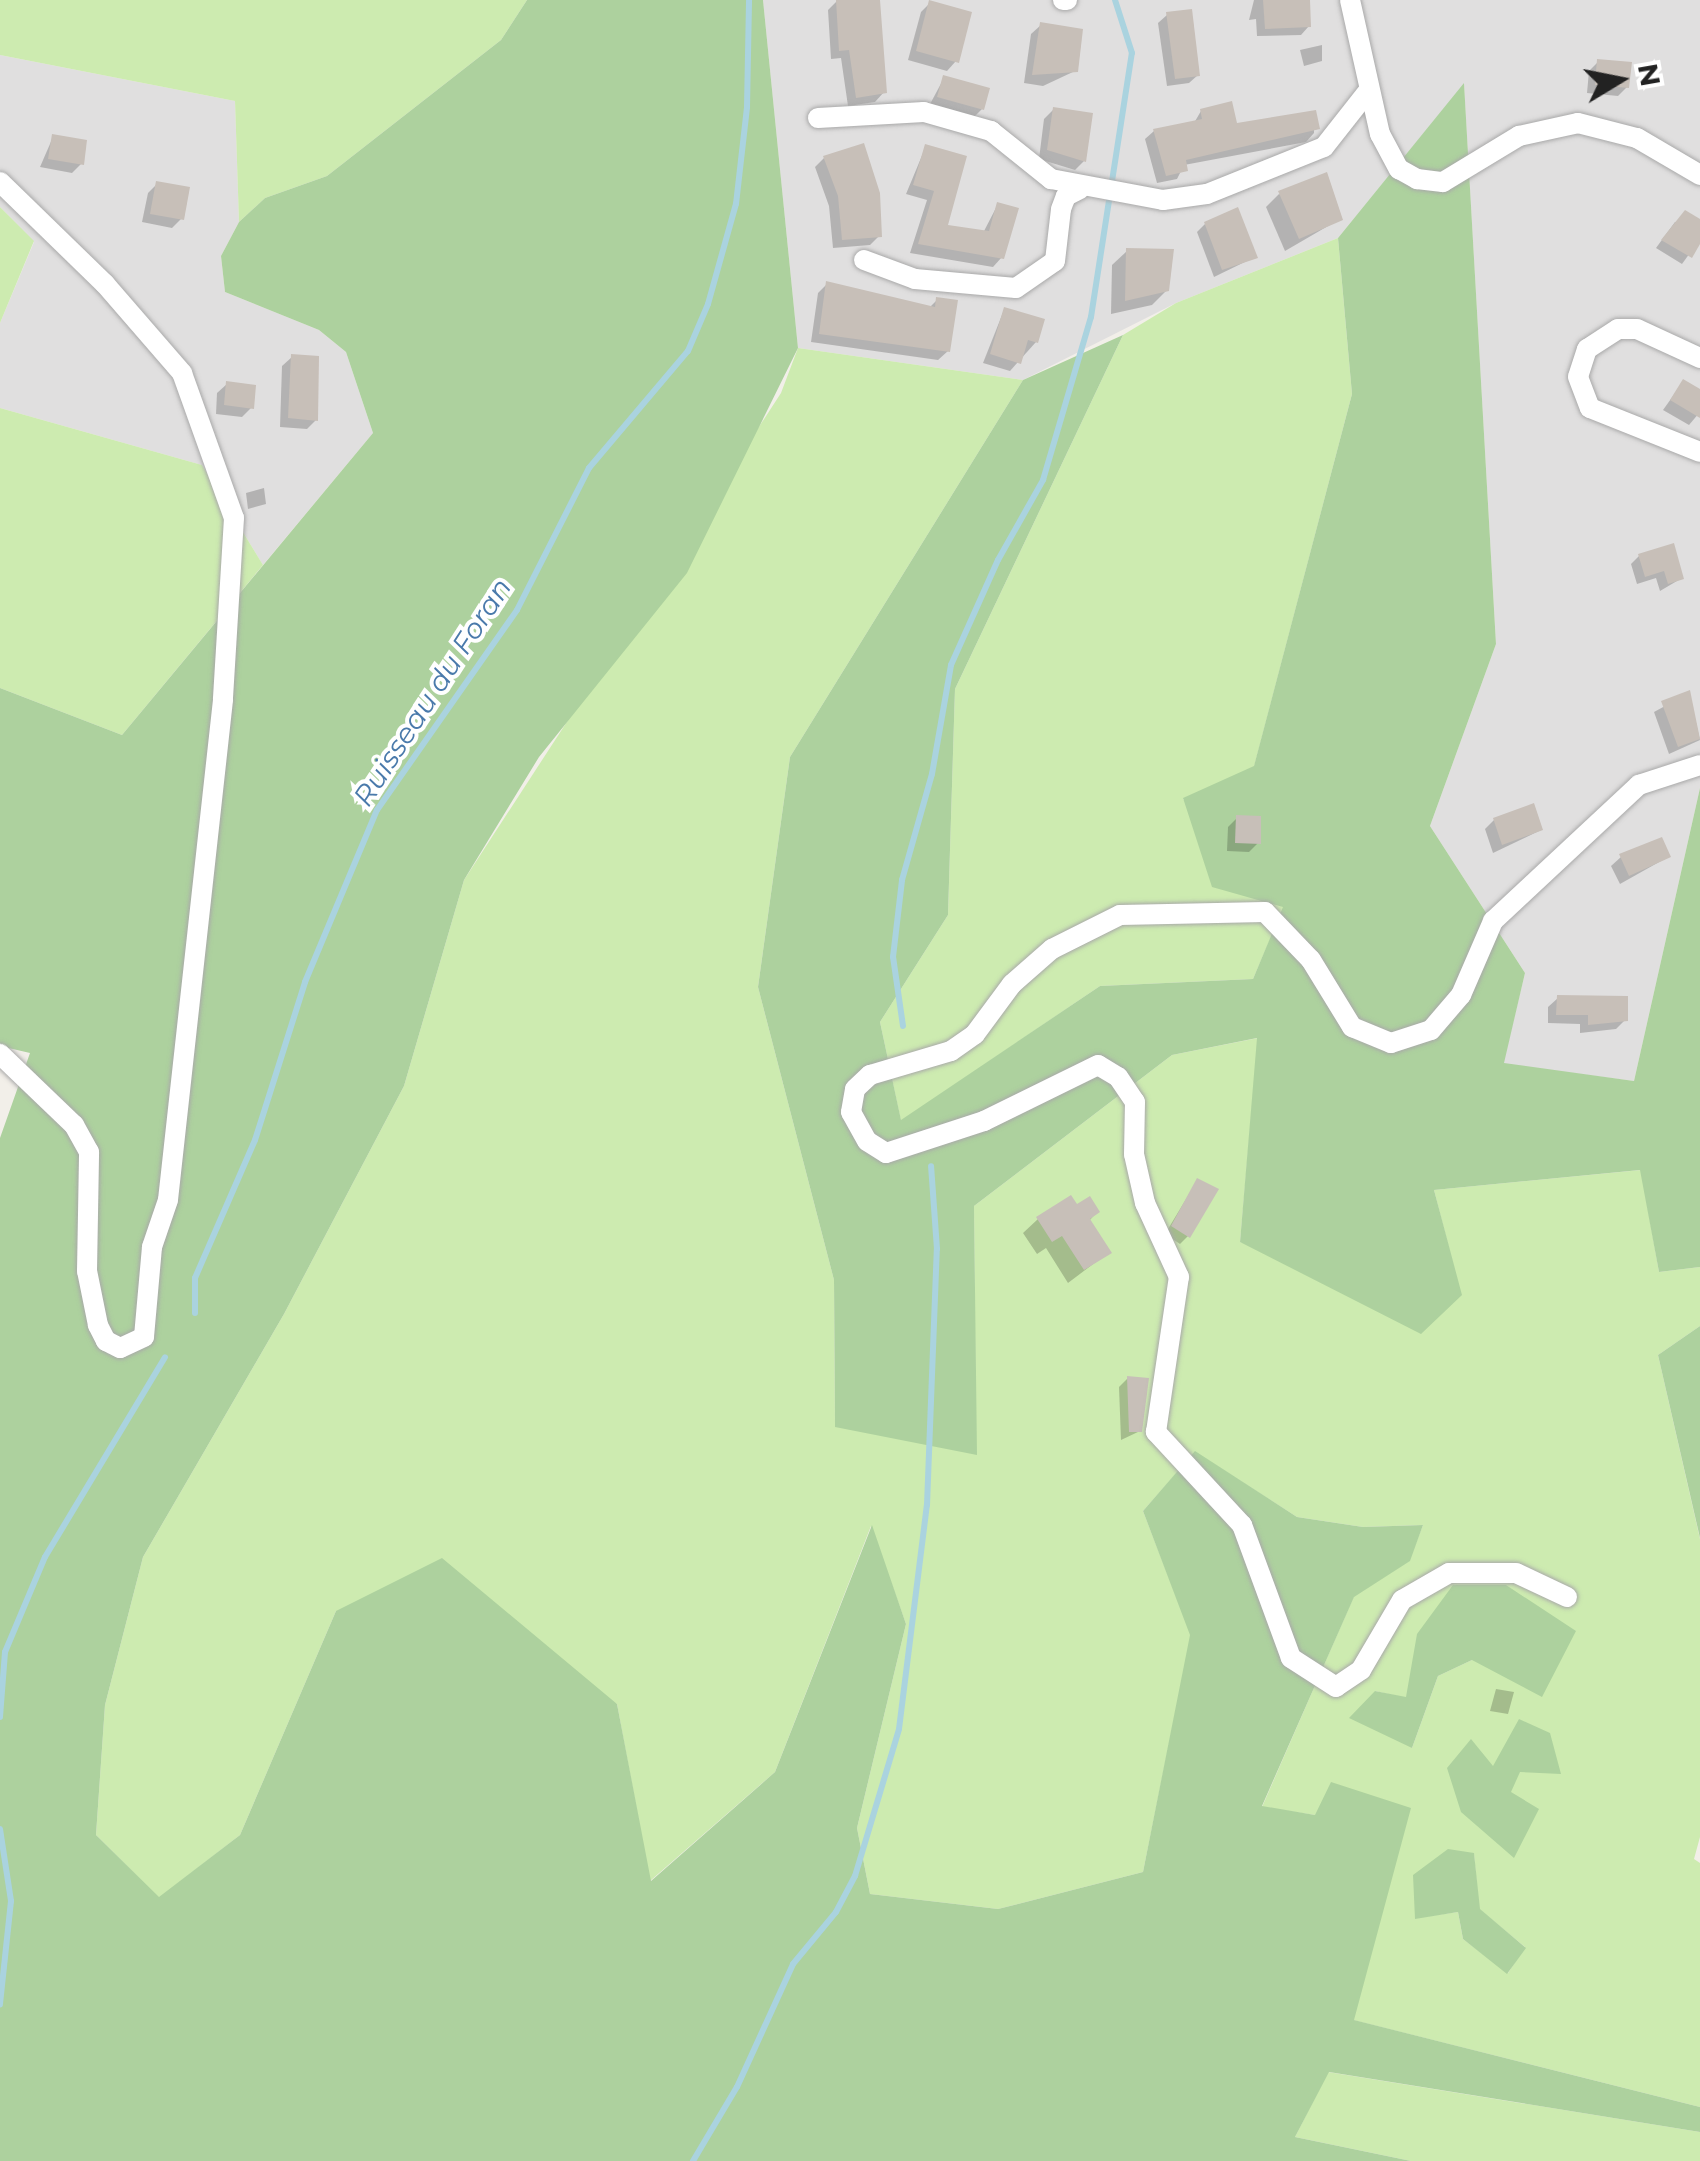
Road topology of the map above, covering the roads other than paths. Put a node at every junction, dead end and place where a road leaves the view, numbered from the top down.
1 (1350, 0) edge
2 (1368, 91) junction
3 (818, 118) dead end
4 (1700, 174) edge
5 (0, 182) edge
6 (1090, 190) junction
7 (864, 260) dead end
8 (1700, 358) edge
9 (1700, 452) edge
10 (1700, 765) edge
11 (0, 1054) edge
12 (1567, 1597) dead end

1 - 2 street
2 - 4 street
2 - 6 street
3 - 6 street
5 - 11 street
6 - 7 street
8 - 9 street
10 - 12 street

